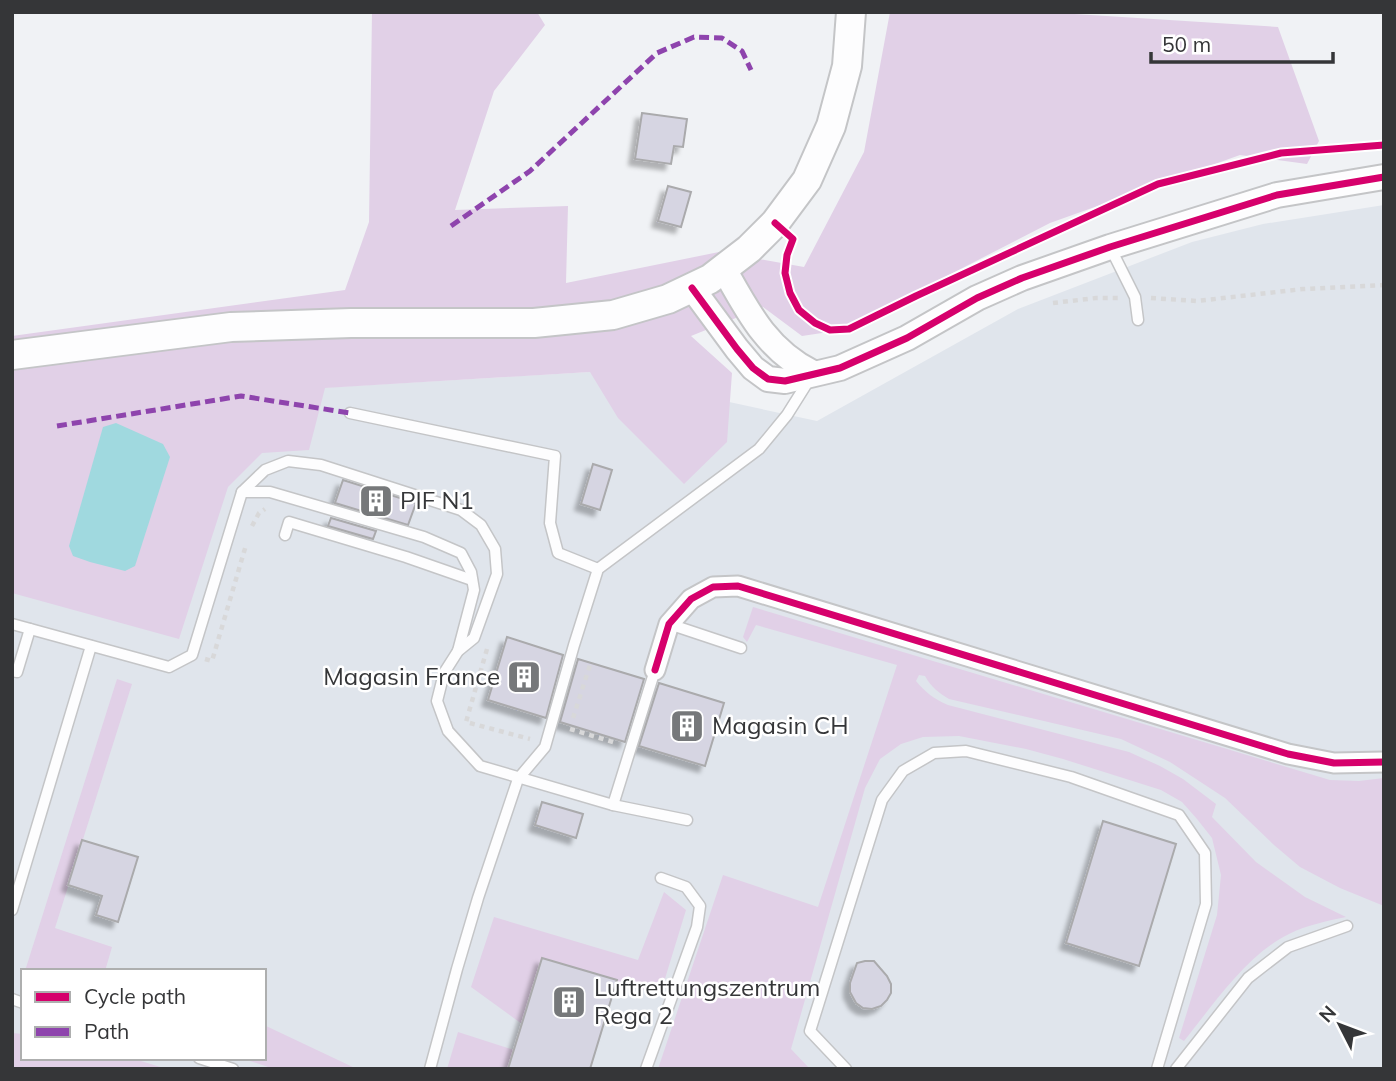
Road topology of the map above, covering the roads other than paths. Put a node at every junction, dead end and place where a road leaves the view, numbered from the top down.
1 (851, 13) edge
2 (1384, 177) edge
3 (1110, 247) junction
4 (724, 269) junction
5 (692, 288) junction
6 (1138, 320) dead end
7 (12, 355) edge
8 (813, 373) junction
9 (350, 413) dead end
10 (243, 492) junction
11 (285, 535) dead end
12 (598, 569) junction
13 (472, 580) junction
14 (12, 624) edge
15 (669, 624) junction
16 (30, 629) junction
17 (91, 646) junction
18 (741, 648) dead end
19 (458, 651) junction
20 (655, 670) joint
21 (15, 671) edge
22 (1384, 762) edge
23 (519, 779) junction
24 (613, 805) junction
25 (687, 820) dead end
26 (661, 878) dead end
27 (12, 910) edge
28 (1348, 926) dead end
29 (206, 1060) edge
30 (233, 1069) edge
31 (430, 1069) edge
32 (646, 1069) edge
33 (846, 1069) edge
34 (1157, 1069) edge
35 (1176, 1069) edge

1 - 4 main road
2 - 3 street
3 - 6 lane
3 - 8 street
4 - 5 main road
4 - 8 street
5 - 7 main road
5 - 8 street
8 - 12 lane
9 - 12 lane
10 - 13 lane
10 - 17 lane
10 - 19 lane
11 - 13 lane
12 - 23 lane
13 - 19 lane
14 - 16 lane
15 - 18 lane
15 - 20 street
15 - 22 street
16 - 17 lane
16 - 21 lane
17 - 27 lane
19 - 23 lane
20 - 24 lane
23 - 24 lane
23 - 31 lane
24 - 25 lane
26 - 32 lane
28 - 35 lane
29 - 30 lane
33 - 34 lane

